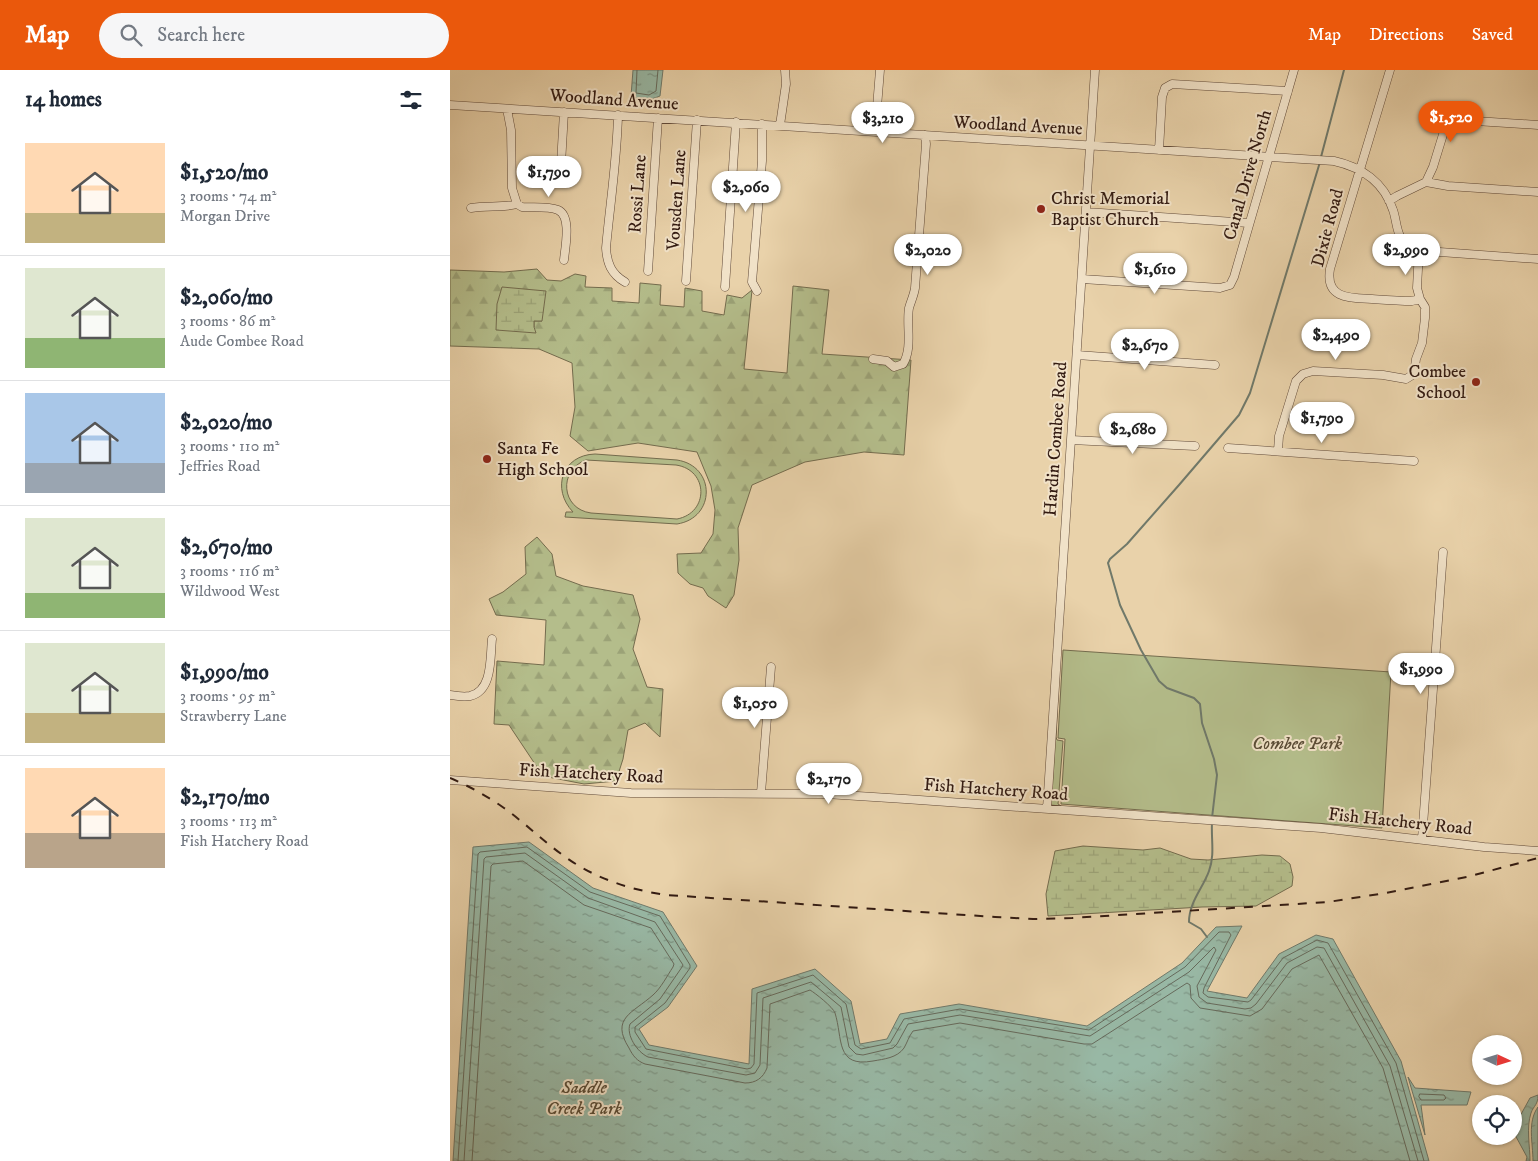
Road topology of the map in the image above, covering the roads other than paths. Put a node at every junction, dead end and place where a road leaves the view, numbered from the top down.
1 (785, 70) edge
2 (880, 70) edge
3 (1095, 70) edge
4 (1294, 70) edge
5 (1390, 70) edge
6 (1288, 91) junction
7 (450, 105) edge
8 (507, 109) junction
9 (564, 112) junction
10 (618, 115) junction
11 (658, 118) junction
12 (696, 120) junction
13 (736, 122) junction
14 (762, 124) junction
15 (780, 125) junction
16 (1538, 125) edge
17 (875, 132) junction
18 (925, 135) junction
19 (1090, 145) junction
20 (1159, 150) junction
21 (1269, 157) junction
22 (1360, 169) junction
23 (560, 181) dead end
24 (1426, 182) junction
25 (1538, 192) edge
26 (1390, 201) junction
27 (517, 204) junction
28 (471, 208) dead end
29 (1086, 212) junction
30 (1249, 223) junction
31 (1419, 250) junction
32 (1538, 259) edge
33 (564, 260) dead end
34 (648, 271) dead end
35 (1082, 279) junction
36 (686, 281) dead end
37 (625, 282) dead end
38 (725, 287) dead end
39 (757, 291) dead end
40 (1420, 299) junction
41 (1077, 355) junction
42 (873, 359) dead end
43 (1215, 365) dead end
44 (1072, 440) junction
45 (1195, 446) dead end
46 (1228, 448) dead end
47 (1278, 451) junction
48 (1414, 461) dead end
49 (1443, 552) dead end
50 (492, 639) dead end
51 (770, 667) dead end
52 (450, 695) edge
53 (450, 780) edge
54 (761, 793) junction
55 (1047, 809) junction
56 (1422, 839) junction
57 (1538, 851) edge

1 - 15 street
2 - 17 street
3 - 19 street, Hardin Combee Road
4 - 6 street, Canal Drive North
5 - 22 street, Dixie Road
6 - 20 street
6 - 21 street, Canal Drive North
7 - 8 street, Woodland Avenue
8 - 9 street, Woodland Avenue
8 - 27 street
9 - 10 street, Woodland Avenue
9 - 23 street
10 - 11 street, Woodland Avenue
10 - 37 street
11 - 12 street, Woodland Avenue
11 - 34 street, Rossi Lane
12 - 13 street, Woodland Avenue
12 - 36 street, Vousden Lane
13 - 14 street, Woodland Avenue
13 - 38 street
14 - 15 street, Woodland Avenue
14 - 39 street
15 - 17 street, Woodland Avenue
16 - 24 street
17 - 18 street, Woodland Avenue
18 - 19 street, Woodland Avenue
18 - 42 street
19 - 20 street, Woodland Avenue
19 - 29 street, Hardin Combee Road
20 - 21 street, Woodland Avenue
21 - 22 street, Woodland Avenue
21 - 30 street, Canal Drive North
22 - 26 street, Woodland Avenue
22 - 40 street, Dixie Road
24 - 25 street
24 - 26 street
26 - 31 street, Woodland Avenue
27 - 28 street
27 - 33 street
29 - 30 street
29 - 35 street, Hardin Combee Road
30 - 35 street, Canal Drive North
31 - 32 street
31 - 40 street
35 - 41 street, Hardin Combee Road
40 - 47 street
41 - 43 street
41 - 44 street, Hardin Combee Road
44 - 45 street
44 - 55 street, Hardin Combee Road
46 - 47 street
47 - 48 street
49 - 56 street
50 - 52 street
51 - 54 street
53 - 54 street, Fish Hatchery Road
54 - 55 street, Fish Hatchery Road
55 - 56 street, Fish Hatchery Road
56 - 57 street, Fish Hatchery Road

